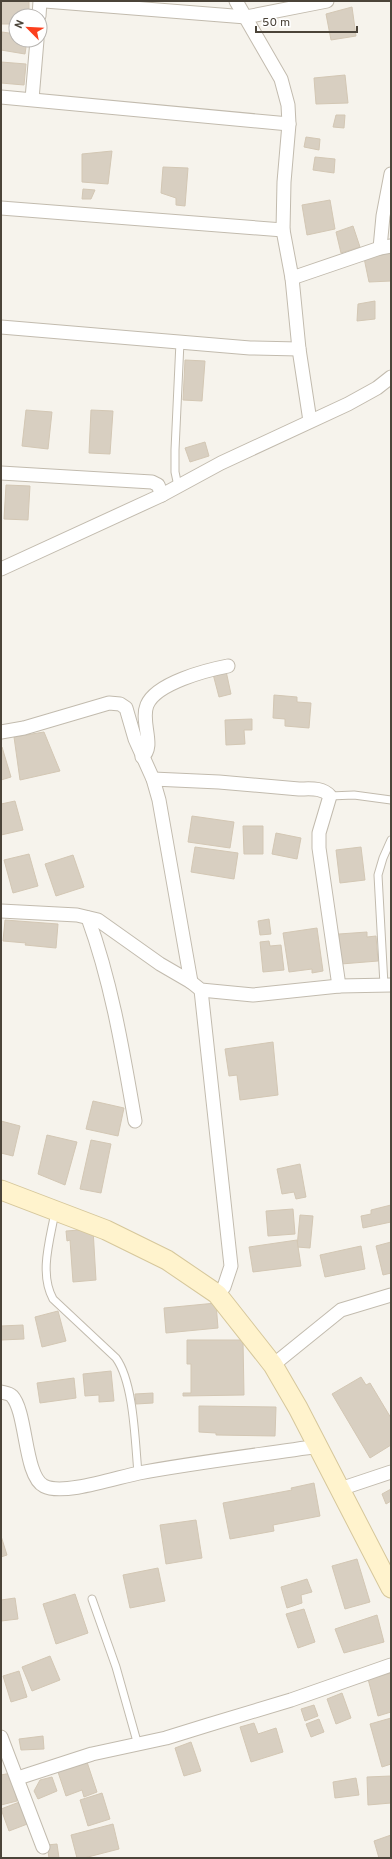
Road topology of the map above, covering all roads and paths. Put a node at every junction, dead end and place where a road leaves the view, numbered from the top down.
1 (45, 1) edge
2 (236, 1) edge
3 (327, 1) edge
4 (246, 18) junction
5 (36, 48) edge
6 (1, 97) edge
7 (32, 99) junction
8 (288, 124) junction
9 (391, 174) edge
10 (1, 208) edge
11 (283, 230) junction
12 (386, 247) edge
13 (292, 278) junction
14 (1, 327) edge
15 (180, 342) junction
16 (299, 349) junction
17 (391, 377) edge
18 (310, 421) junction
19 (1, 473) edge
20 (178, 486) junction
21 (162, 495) junction
22 (1, 569) edge
23 (228, 666) dead end
24 (1, 732) edge
25 (142, 758) junction
26 (153, 779) junction
27 (330, 796) junction
28 (391, 800) edge
29 (391, 840) edge
30 (2, 908) edge
31 (88, 918) junction
32 (388, 985) edge
33 (196, 986) junction
34 (339, 986) junction
35 (135, 1121) dead end
36 (1, 1190) edge
37 (55, 1210) junction
38 (217, 1294) junction
39 (391, 1295) edge
40 (273, 1365) junction
41 (1, 1392) edge
42 (319, 1446) junction
43 (391, 1472) edge
44 (138, 1473) junction
45 (340, 1489) junction
46 (391, 1588) edge
47 (92, 1600) dead end
48 (391, 1665) edge
49 (1, 1737) edge
50 (138, 1745) junction
51 (18, 1778) junction
52 (43, 1847) dead end

1 - 4 street
2 - 4 street
3 - 4 street
4 - 8 street
5 - 7 street
6 - 7 street
7 - 8 street
8 - 11 street
9 - 12 street
10 - 11 street
11 - 13 street
12 - 13 street
13 - 16 street
14 - 15 street
15 - 16 street
15 - 20 lane
16 - 18 street
17 - 18 street
18 - 20 street
19 - 21 street
20 - 21 street
21 - 22 street
23 - 25 street
24 - 25 street
25 - 26 street
26 - 27 street
26 - 33 street
27 - 28 lane
27 - 34 street
29 - 32 lane
30 - 31 street
31 - 33 street
31 - 35 street
32 - 34 street
33 - 34 street
33 - 38 street
36 - 37 street
37 - 38 street
37 - 44 lane
38 - 40 street
39 - 40 street
40 - 42 street
41 - 44 street
42 - 44 street
42 - 45 street
43 - 45 street
45 - 46 street
47 - 50 lane
48 - 50 street
49 - 51 street
50 - 51 street
51 - 52 street

